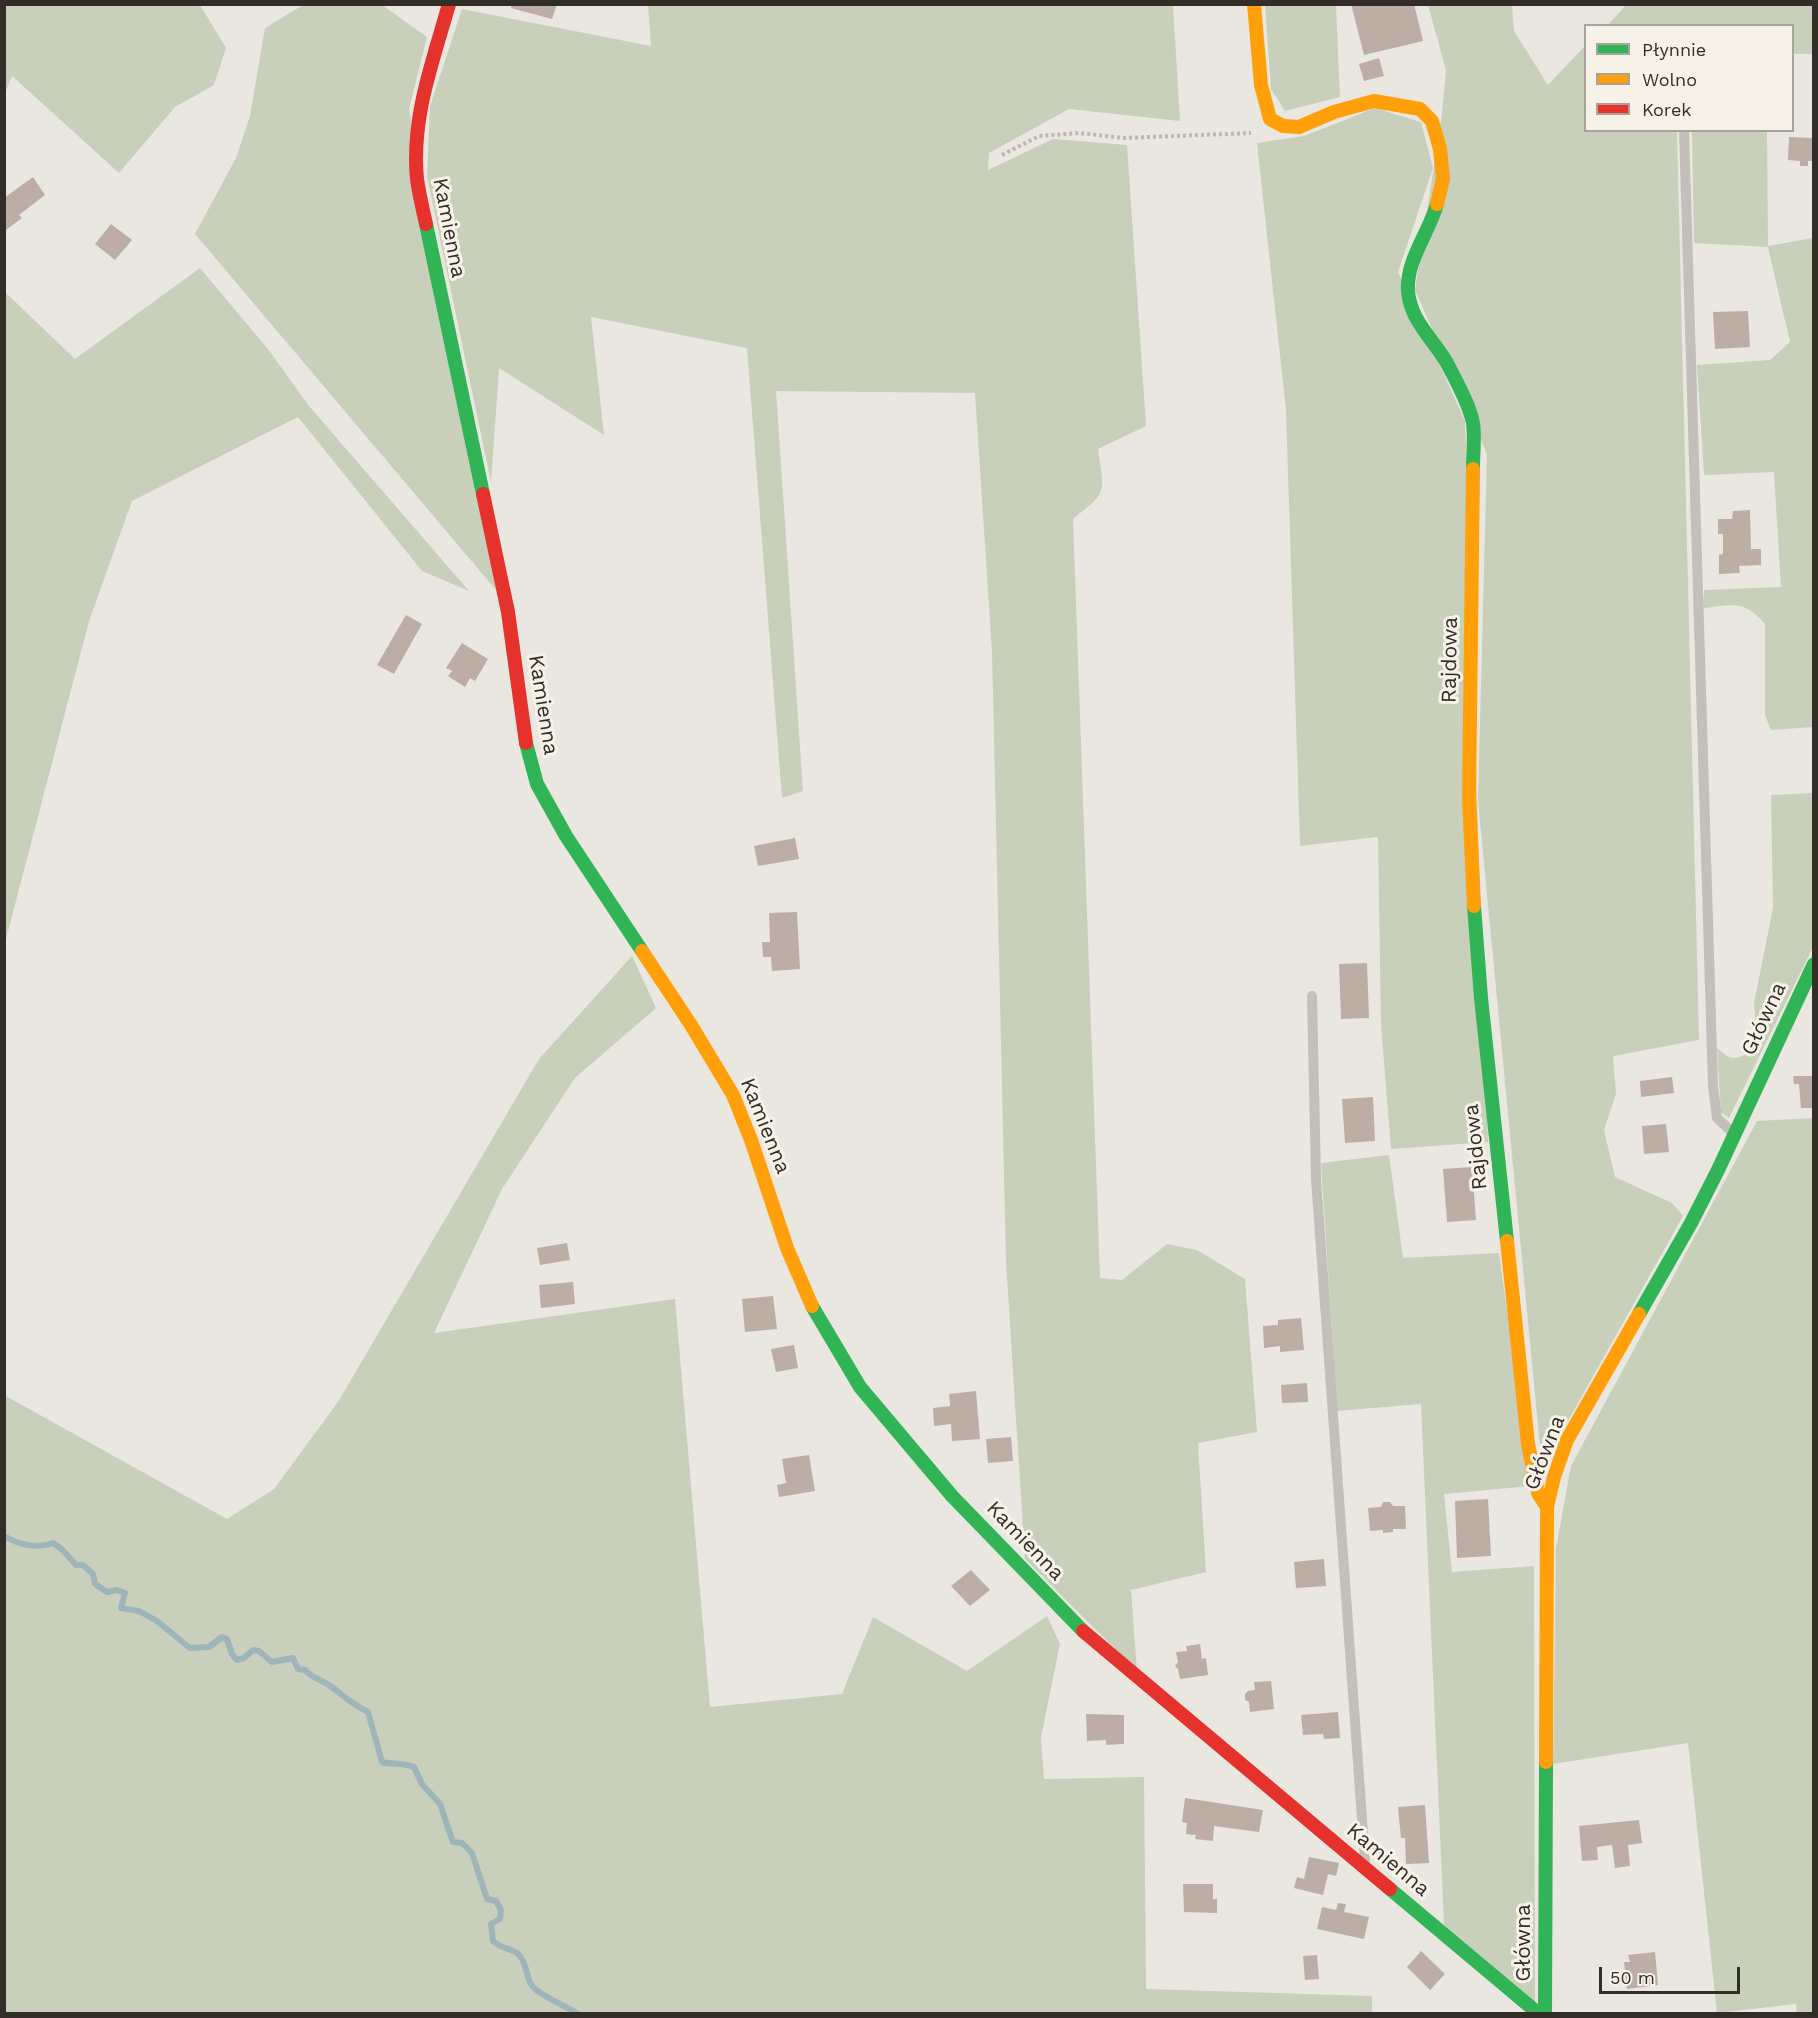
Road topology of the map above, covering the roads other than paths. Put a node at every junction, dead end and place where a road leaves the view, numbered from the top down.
1 (449, 4) edge
2 (1254, 4) edge
3 (1684, 132) edge
4 (1814, 964) edge
5 (1312, 996) dead end
6 (1734, 1133) junction
7 (1547, 1507) junction
8 (1366, 1869) junction
9 (1539, 2013) edge
10 (1545, 2013) edge

1 - 8 street, Kamienna
2 - 7 street, Rajdowa
3 - 6 lane
4 - 6 street, Główna
5 - 8 lane
6 - 7 street, Główna
7 - 10 street, Główna
8 - 9 street, Kamienna

